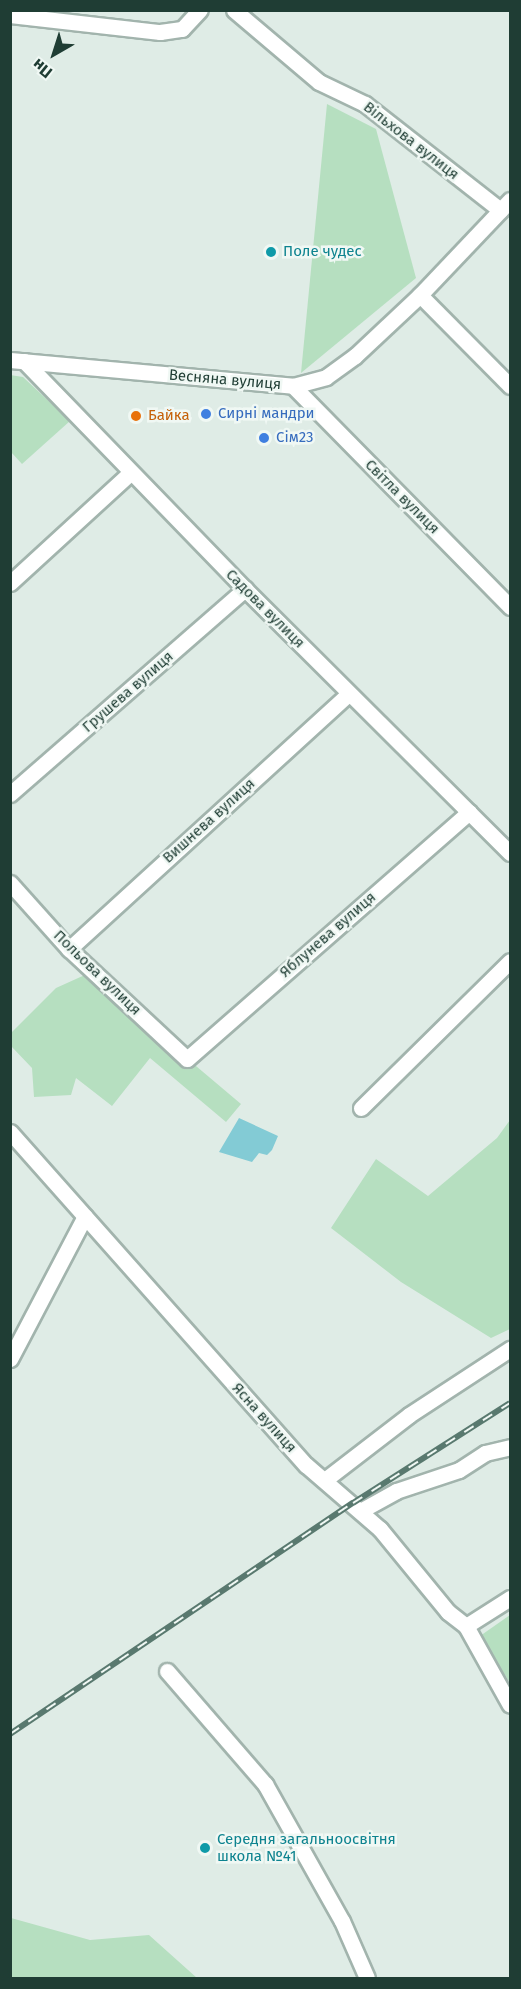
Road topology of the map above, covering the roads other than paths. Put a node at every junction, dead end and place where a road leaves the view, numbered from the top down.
1 (200, 10) edge
2 (234, 10) edge
3 (10, 15) edge
4 (505, 205) edge
5 (420, 295) junction
6 (17, 361) edge
7 (293, 386) junction
8 (510, 386) edge
9 (130, 473) junction
10 (10, 583) edge
11 (245, 589) junction
12 (510, 607) edge
13 (349, 693) junction
14 (10, 794) edge
15 (469, 812) junction
16 (510, 853) edge
17 (10, 883) edge
18 (69, 949) junction
19 (510, 961) edge
20 (187, 1059) joint
21 (361, 1108) dead end
22 (10, 1132) edge
23 (85, 1216) junction
24 (510, 1349) edge
25 (10, 1359) edge
26 (510, 1447) edge
27 (326, 1479) junction
28 (362, 1510) junction
29 (510, 1598) edge
30 (466, 1626) junction
31 (167, 1671) dead end
32 (510, 1705) edge
33 (367, 1978) edge

1 - 3 street
2 - 4 street, Вільхова вулиця
4 - 5 street, Весняна вулиця
5 - 7 street, Весняна вулиця
5 - 8 street
6 - 7 street, Весняна вулиця
6 - 9 street, Садова вулиця
7 - 12 street, Світла вулиця
9 - 10 street
9 - 11 street, Садова вулиця
11 - 13 street, Садова вулиця
11 - 14 street, Грушева вулиця
13 - 15 street, Садова вулиця
13 - 18 street, Вишнева вулиця
15 - 16 street, Садова вулиця
15 - 20 street, Яблунева вулиця
17 - 18 street, Польова вулиця
18 - 20 street, Польова вулиця
19 - 21 street
22 - 23 street, Ясна вулиця
23 - 25 street
23 - 27 street, Ясна вулиця
24 - 27 street
26 - 28 street
27 - 28 street, Ясна вулиця
28 - 30 street, Ясна вулиця
29 - 30 street
30 - 32 street, Ясна вулиця
31 - 33 street

